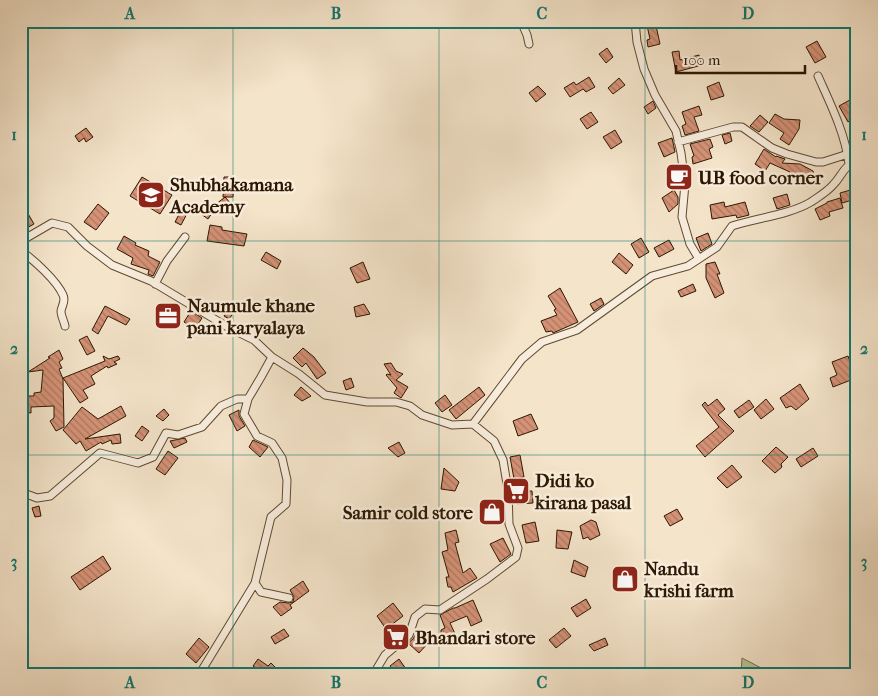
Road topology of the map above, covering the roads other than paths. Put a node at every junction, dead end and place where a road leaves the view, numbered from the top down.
1 (521, 21) edge
2 (635, 21) edge
3 (529, 44) dead end
4 (818, 76) dead end
5 (678, 142) junction
6 (848, 154) junction
7 (857, 161) edge
8 (849, 164) junction
9 (185, 237) dead end
10 (21, 241) edge
11 (21, 251) edge
12 (699, 259) junction
13 (155, 284) junction
14 (65, 326) dead end
15 (272, 357) junction
16 (248, 399) junction
17 (473, 424) junction
18 (21, 492) edge
19 (255, 584) junction
20 (289, 598) dead end
21 (199, 675) edge
22 (375, 675) edge

1 - 3 street
2 - 5 street
4 - 6 street
5 - 6 street
5 - 12 street
6 - 8 street
7 - 8 street
8 - 12 street
9 - 13 street
10 - 13 street
11 - 14 street
12 - 17 street
13 - 15 street
15 - 16 street
15 - 17 street
16 - 18 street
16 - 19 street
17 - 22 street
19 - 20 street
19 - 21 street

